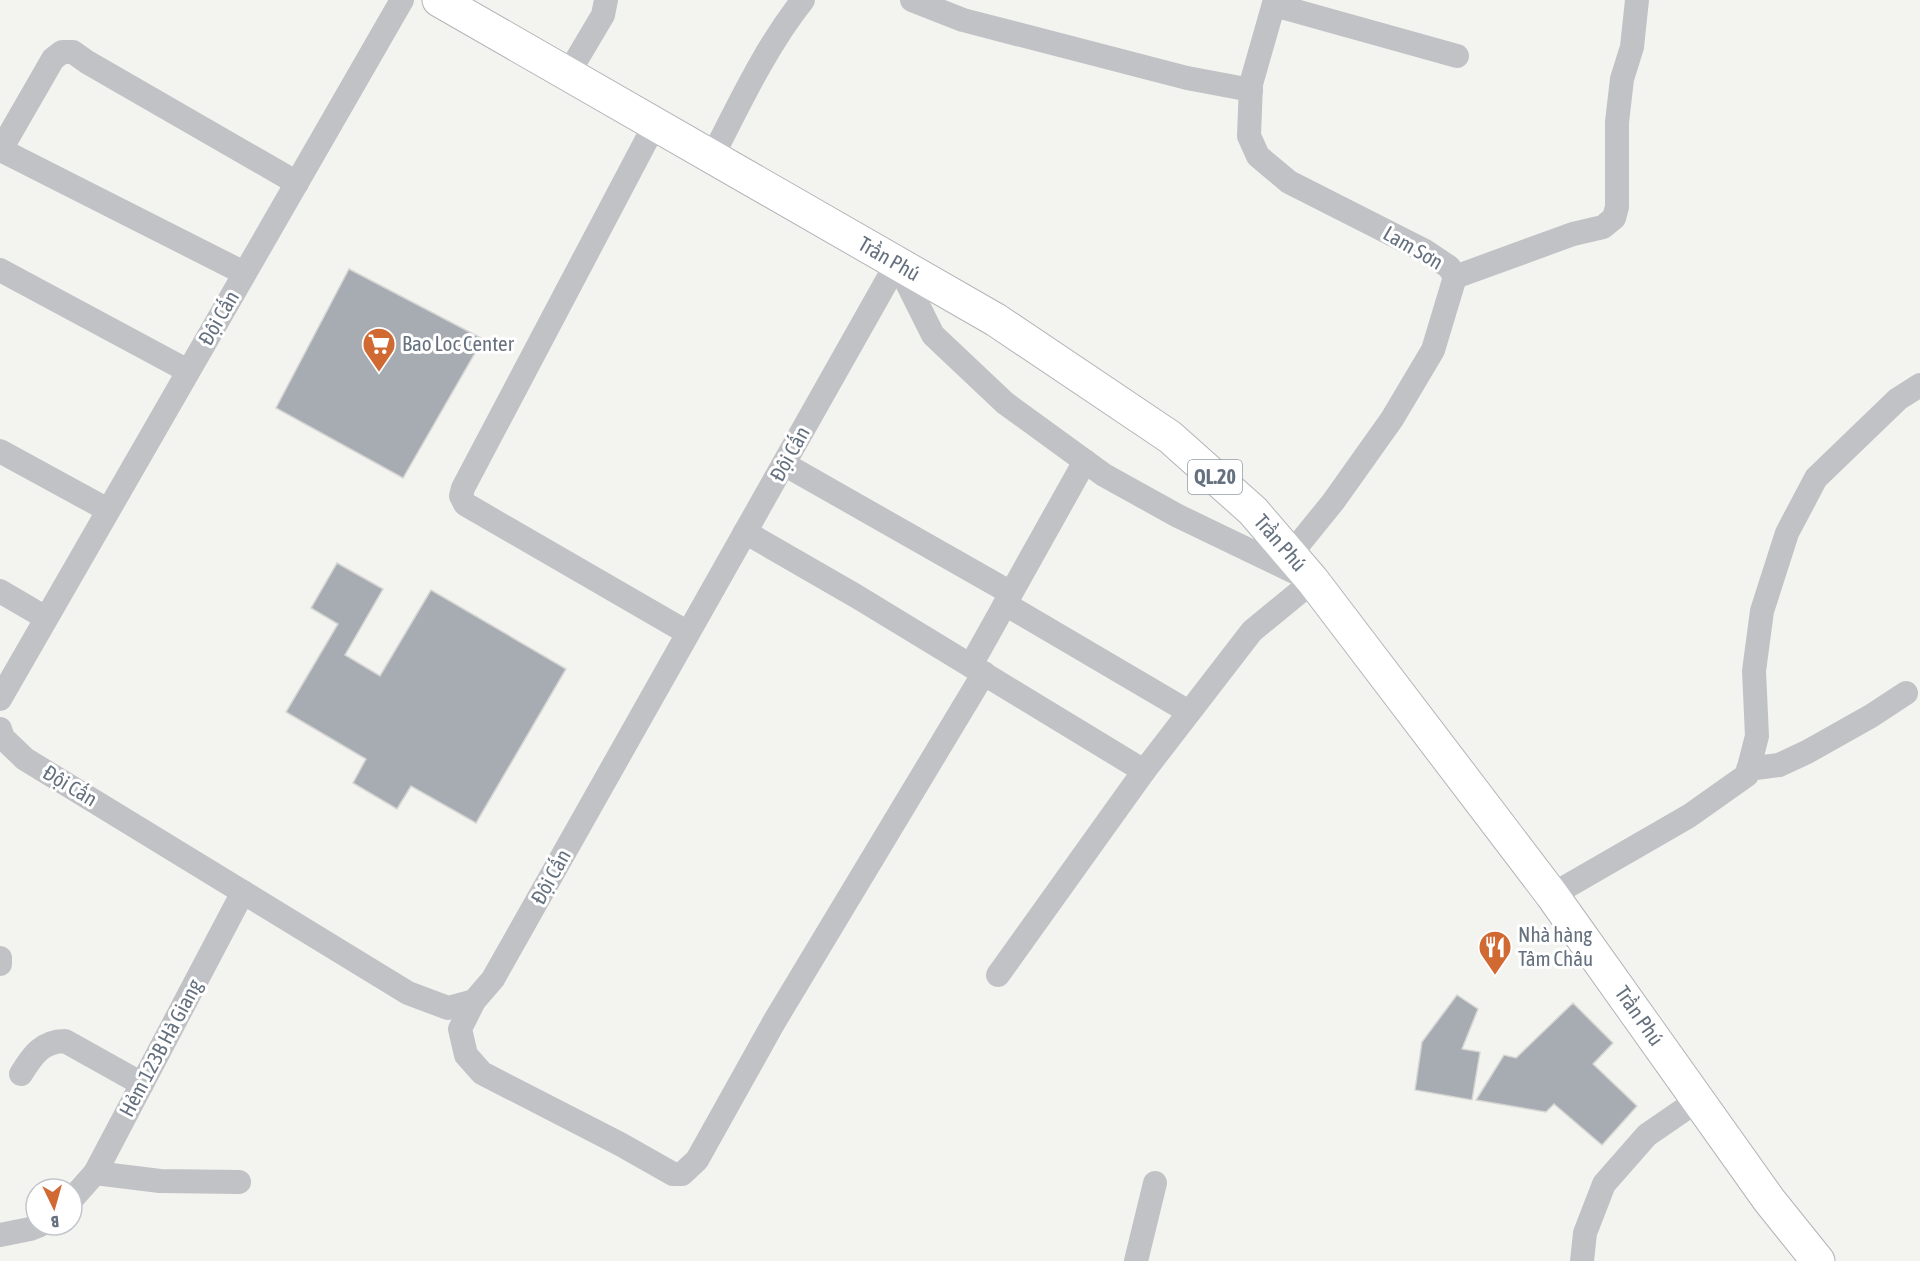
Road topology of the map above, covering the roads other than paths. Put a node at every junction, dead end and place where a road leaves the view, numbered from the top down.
1 (402, 0) edge
2 (439, 0) edge
3 (606, 0) edge
4 (803, 0) edge
5 (912, 0) edge
6 (1637, 0) edge
7 (1274, 2) edge
8 (1458, 57) dead end
9 (568, 74) junction
10 (1251, 90) junction
11 (655, 124) junction
12 (0, 151) edge
13 (712, 157) junction
14 (297, 183) junction
15 (897, 263) junction
16 (0, 270) edge
17 (244, 273) junction
18 (1455, 277) junction
19 (188, 371) junction
20 (1920, 385) edge
21 (0, 451) edge
22 (1085, 461) junction
23 (784, 464) junction
24 (108, 510) junction
25 (745, 532) junction
26 (1290, 555) junction
27 (1312, 581) junction
28 (0, 591) edge
29 (1008, 599) junction
30 (46, 618) junction
31 (688, 633) junction
32 (978, 669) junction
33 (1906, 693) dead end
34 (0, 699) edge
35 (1189, 712) junction
36 (1, 737) edge
37 (1748, 769) junction
38 (1144, 771) junction
39 (243, 892) junction
40 (1552, 895) junction
41 (0, 958) edge
42 (0, 964) edge
43 (998, 975) dead end
44 (474, 1001) junction
45 (21, 1074) dead end
46 (142, 1084) junction
47 (1698, 1100) junction
48 (94, 1173) junction
49 (239, 1182) dead end
50 (1155, 1183) dead end
51 (84, 1185) edge
52 (1769, 1200) junction
53 (24, 1230) edge
54 (0, 1234) edge
55 (1136, 1261) edge
56 (1582, 1261) edge
57 (1785, 1261) edge
58 (1818, 1261) edge

1 - 14 street, Đội Cấn
2 - 9 highway, Trần Phú / QL.20
3 - 9 street
4 - 13 street
5 - 10 street
6 - 18 street
7 - 8 street
7 - 10 street, Lam Sơn
9 - 11 highway, Trần Phú / QL.20
10 - 18 street, Lam Sơn
11 - 13 highway, Trần Phú / QL.20
11 - 31 street
12 - 14 street
12 - 17 street
13 - 15 highway, Trần Phú / QL.20
14 - 17 street, Đội Cấn
15 - 22 street
15 - 23 street, Đội Cấn
15 - 26 highway, Trần Phú / QL.20
16 - 19 street
17 - 19 street, Đội Cấn
18 - 26 street, Lam Sơn
19 - 24 street, Đội Cấn
20 - 37 street
21 - 24 street
22 - 27 street
22 - 29 street
23 - 25 street, Đội Cấn
23 - 29 street
24 - 30 street, Đội Cấn
25 - 31 street, Đội Cấn
25 - 32 street
26 - 27 highway, Trần Phú / QL.20
27 - 35 street
27 - 40 highway, Trần Phú / QL.20
28 - 30 street
29 - 32 street
29 - 35 street
30 - 34 street, Đội Cấn
31 - 44 street, Đội Cấn
32 - 38 street
32 - 44 street
33 - 37 street
35 - 38 street
36 - 39 street, Đội Cấn
37 - 40 street
38 - 43 street
39 - 44 street, Đội Cấn
39 - 46 street, Hẻm 123B Hà Giang
40 - 47 highway, Trần Phú / QL.20
41 - 42 street
45 - 46 street
46 - 48 street, Hẻm 123B Hà Giang
47 - 52 highway, Trần Phú / QL.20
47 - 56 street
48 - 49 street
48 - 51 street, Hẻm 123B Hà Giang
50 - 55 street
52 - 57 highway, QL.20
52 - 58 highway, Trần Phú / QL.20
53 - 54 street

